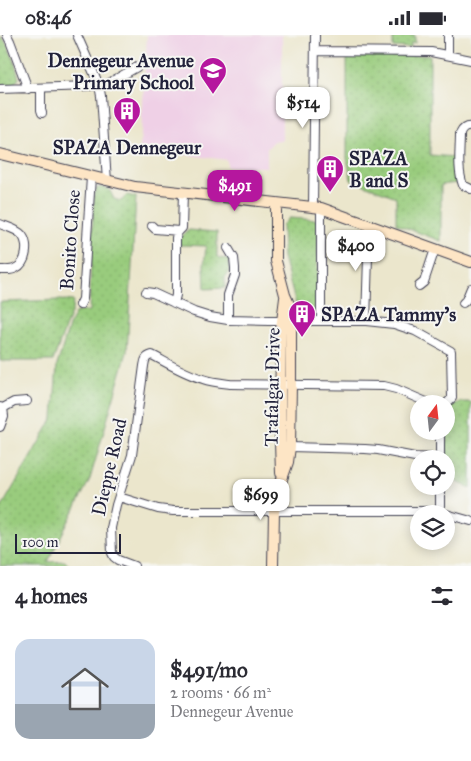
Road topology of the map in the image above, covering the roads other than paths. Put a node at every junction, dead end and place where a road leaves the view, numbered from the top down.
1 (6, 35) edge
2 (77, 35) edge
3 (448, 35) edge
4 (315, 37) edge
5 (315, 51) junction
6 (448, 55) junction
7 (471, 60) edge
8 (137, 67) dead end
9 (99, 85) junction
10 (41, 87) junction
11 (0, 89) edge
12 (28, 89) junction
13 (42, 113) dead end
14 (471, 127) edge
15 (0, 154) edge
16 (91, 177) junction
17 (107, 181) junction
18 (471, 189) edge
19 (183, 193) junction
20 (276, 204) junction
21 (317, 208) junction
22 (0, 224) edge
23 (368, 225) junction
24 (152, 226) dead end
25 (179, 231) junction
26 (228, 248) dead end
27 (435, 249) junction
28 (471, 262) edge
29 (0, 270) edge
30 (419, 286) dead end
31 (471, 288) edge
32 (146, 292) dead end
33 (174, 303) junction
34 (463, 303) dead end
35 (80, 305) dead end
36 (228, 320) junction
37 (287, 321) junction
38 (320, 321) junction
39 (366, 321) junction
40 (286, 384) junction
41 (410, 395) edge
42 (452, 395) edge
43 (28, 401) dead end
44 (1, 408) edge
45 (0, 427) edge
46 (290, 447) junction
47 (410, 456) edge
48 (282, 479) junction
49 (119, 497) junction
50 (274, 511) junction
51 (410, 511) edge
52 (455, 516) edge
53 (471, 521) edge
54 (134, 566) edge
55 (273, 566) edge

1 - 12 street
2 - 9 street
3 - 6 street
4 - 5 street
5 - 6 street
5 - 21 street
6 - 7 street
8 - 9 street
9 - 10 street
9 - 17 street
10 - 12 street
10 - 13 street
11 - 12 street
14 - 18 street
15 - 16 street
16 - 17 street
16 - 35 street, Bonito Close
17 - 19 street
19 - 20 street
19 - 25 street
20 - 21 street
20 - 37 street, Trafalgar Drive
21 - 23 street
21 - 38 street
22 - 29 street
23 - 27 street
23 - 39 street
24 - 25 street
25 - 33 street
26 - 36 street
27 - 28 street
27 - 30 street
31 - 34 street
32 - 33 street
33 - 36 street
36 - 37 street
37 - 38 street
37 - 40 street, Trafalgar Drive
38 - 39 street
39 - 42 street
40 - 41 street
40 - 46 street, Trafalgar Drive
40 - 48 street, Trafalgar Drive
40 - 49 street, Dieppe Road
43 - 44 street
44 - 45 street
46 - 47 street
46 - 48 street, Trafalgar Drive
48 - 50 street, Trafalgar Drive
49 - 50 street
49 - 54 street, Dieppe Road
50 - 51 street
50 - 55 street, Trafalgar Drive
52 - 53 street

